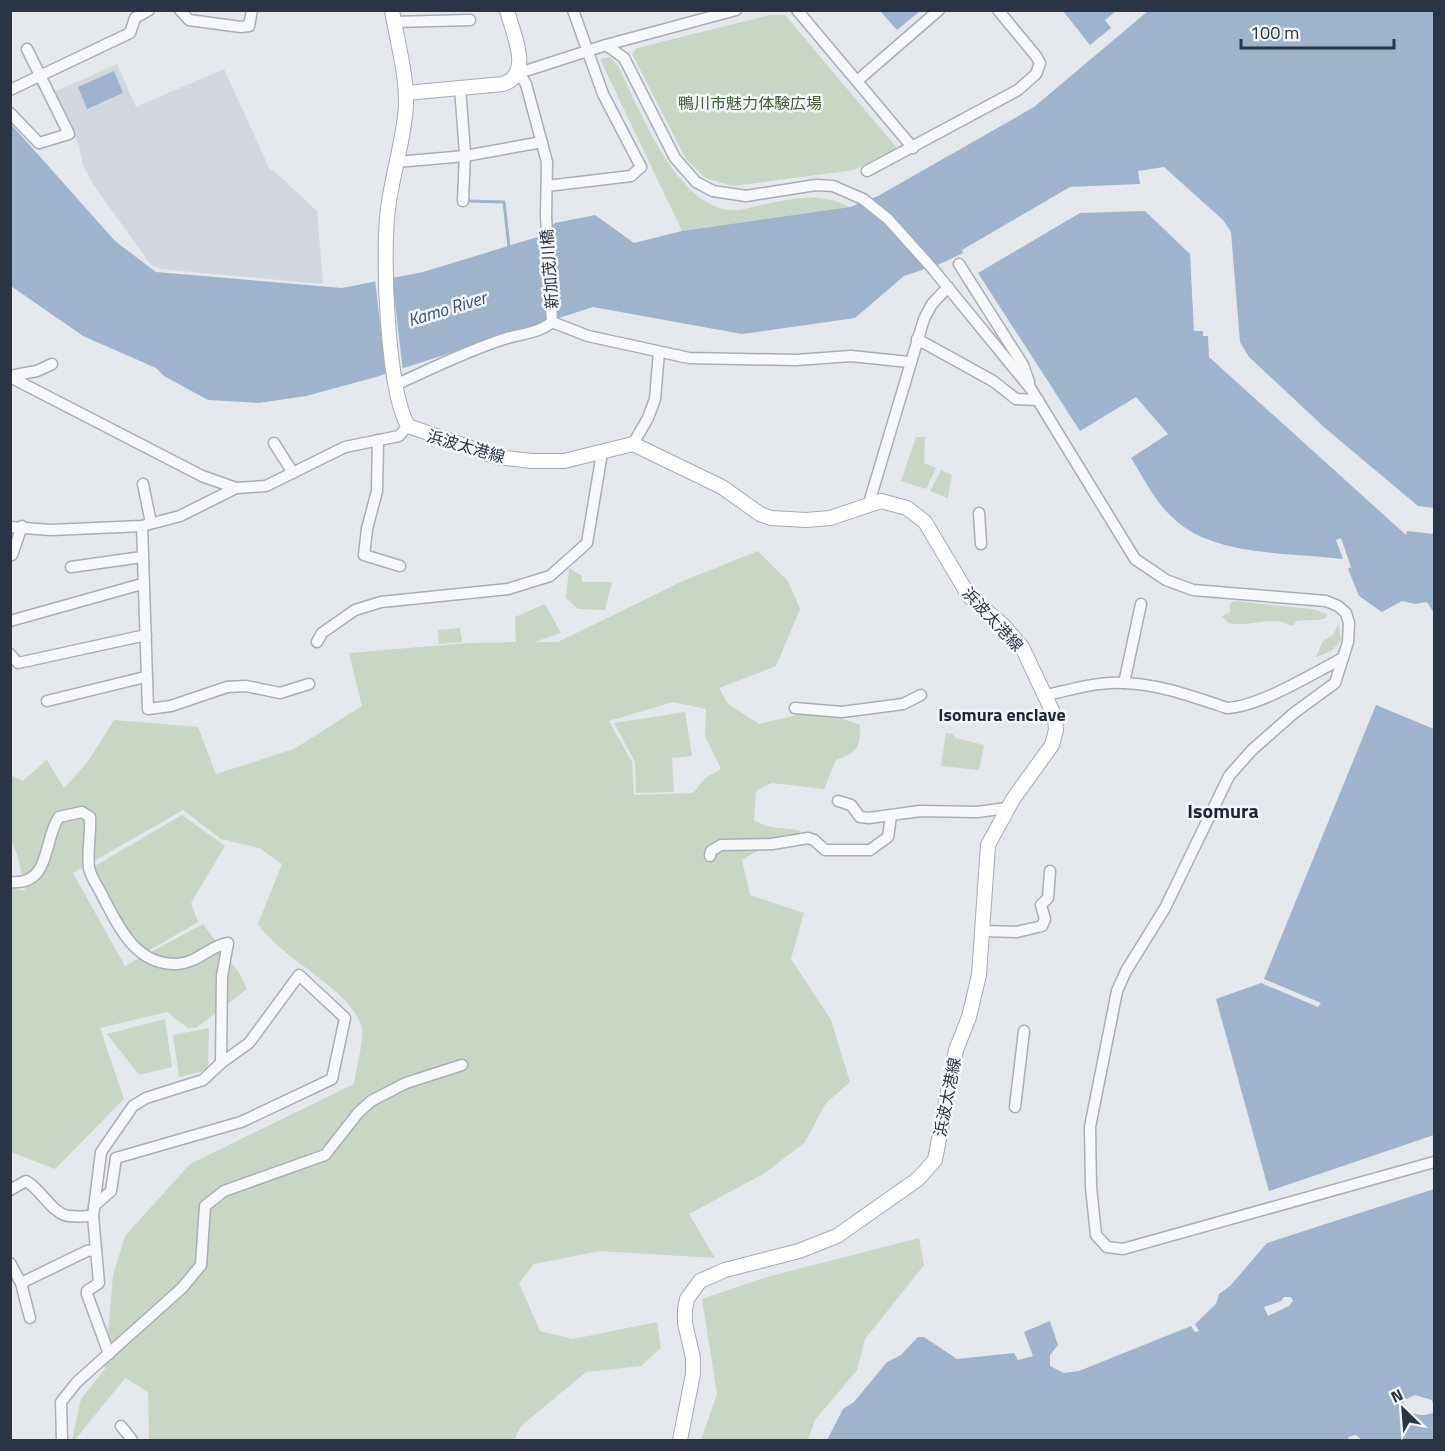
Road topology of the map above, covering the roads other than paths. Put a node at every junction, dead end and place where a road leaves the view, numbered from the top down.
1 (149, 10) edge
2 (180, 10) edge
3 (252, 10) edge
4 (507, 10) edge
5 (573, 10) edge
6 (736, 10) edge
7 (797, 10) edge
8 (939, 10) edge
9 (998, 10) edge
10 (393, 16) edge
11 (470, 20) dead end
12 (606, 45) junction
13 (27, 49) dead end
14 (587, 51) junction
15 (519, 73) junction
16 (40, 75) junction
17 (857, 81) junction
18 (460, 88) junction
19 (10, 90) edge
20 (406, 93) junction
21 (10, 113) edge
22 (542, 142) junction
23 (913, 148) junction
24 (465, 156) junction
25 (397, 162) junction
26 (867, 171) dead end
27 (547, 186) junction
28 (463, 201) dead end
29 (959, 264) dead end
30 (948, 287) junction
31 (552, 321) junction
32 (917, 339) junction
33 (659, 352) junction
34 (909, 362) junction
35 (52, 364) dead end
36 (10, 376) edge
37 (395, 382) junction
38 (1031, 389) junction
39 (1038, 400) junction
40 (408, 426) junction
41 (378, 440) junction
42 (274, 443) dead end
43 (633, 444) junction
44 (602, 453) junction
45 (294, 473) junction
46 (142, 484) dead end
47 (236, 488) junction
48 (869, 502) junction
49 (979, 513) dead end
50 (147, 525) junction
51 (16, 527) edge
52 (981, 544) dead end
53 (12, 555) edge
54 (142, 557) junction
55 (400, 566) dead end
56 (71, 567) dead end
57 (142, 584) junction
58 (1141, 604) dead end
59 (10, 621) edge
60 (146, 635) junction
61 (317, 642) dead end
62 (10, 654) edge
63 (1342, 658) junction
64 (145, 677) junction
65 (1124, 683) junction
66 (309, 684) dead end
67 (921, 695) dead end
68 (1046, 695) junction
69 (47, 701) dead end
70 (795, 708) dead end
71 (838, 801) dead end
72 (1007, 808) junction
73 (891, 816) junction
74 (710, 856) dead end
75 (1050, 871) dead end
76 (10, 882) edge
77 (984, 931) junction
78 (1024, 1031) dead end
79 (221, 1064) junction
80 (462, 1065) dead end
81 (1015, 1107) dead end
82 (1434, 1162) edge
83 (10, 1190) edge
84 (94, 1211) junction
85 (96, 1250) junction
86 (10, 1263) edge
87 (21, 1284) junction
88 (30, 1318) dead end
89 (110, 1354) junction
90 (120, 1426) dead end
91 (62, 1440) edge
92 (132, 1440) edge
93 (680, 1440) edge

1 - 16 street
2 - 3 street
4 - 15 main road
5 - 14 street
6 - 12 street
7 - 17 street
8 - 17 street
9 - 23 street
10 - 11 street
10 - 20 main road, 浜波太港線
12 - 14 street
12 - 30 street
13 - 16 street
14 - 15 street
14 - 27 street
15 - 18 main road
15 - 22 street, 新加茂川橋
16 - 19 street
16 - 21 street
17 - 23 street
18 - 20 main road
18 - 24 street
20 - 25 main road, 浜波太港線
22 - 24 street
22 - 27 street, 新加茂川橋
23 - 26 street
24 - 25 street
24 - 28 street
25 - 37 main road, 浜波太港線
27 - 31 street, 新加茂川橋
29 - 38 street
30 - 32 street
30 - 38 street
31 - 33 street
31 - 37 street
32 - 34 street
32 - 39 street
33 - 34 street
33 - 43 street
34 - 48 street
35 - 36 street
36 - 47 street
37 - 40 main road, 浜波太港線
38 - 39 street
39 - 63 street
40 - 41 street
40 - 44 main road, 浜波太港線
41 - 45 street
41 - 55 street
42 - 45 street
43 - 44 main road, 浜波太港線
43 - 48 main road, 浜波太港線
44 - 61 street
45 - 47 street
46 - 50 street
47 - 50 street
48 - 68 main road, 浜波太港線
49 - 52 street
50 - 51 street
50 - 54 street
51 - 53 street
54 - 56 street
54 - 57 street
57 - 59 street
57 - 60 street
58 - 65 street
60 - 62 street
60 - 64 street
63 - 65 street
63 - 82 street
64 - 66 street
64 - 69 street
65 - 68 street
67 - 70 street
68 - 72 main road, 浜波太港線
71 - 73 street
72 - 73 street
72 - 77 main road, 浜波太港線
73 - 74 street
75 - 77 street
76 - 79 street
77 - 93 main road, 浜波太港線
78 - 81 street
79 - 84 street
79 - 84 street
80 - 89 street
83 - 84 street
84 - 85 street
85 - 87 street
85 - 89 street
86 - 87 street
87 - 88 street
89 - 91 street
90 - 92 street

